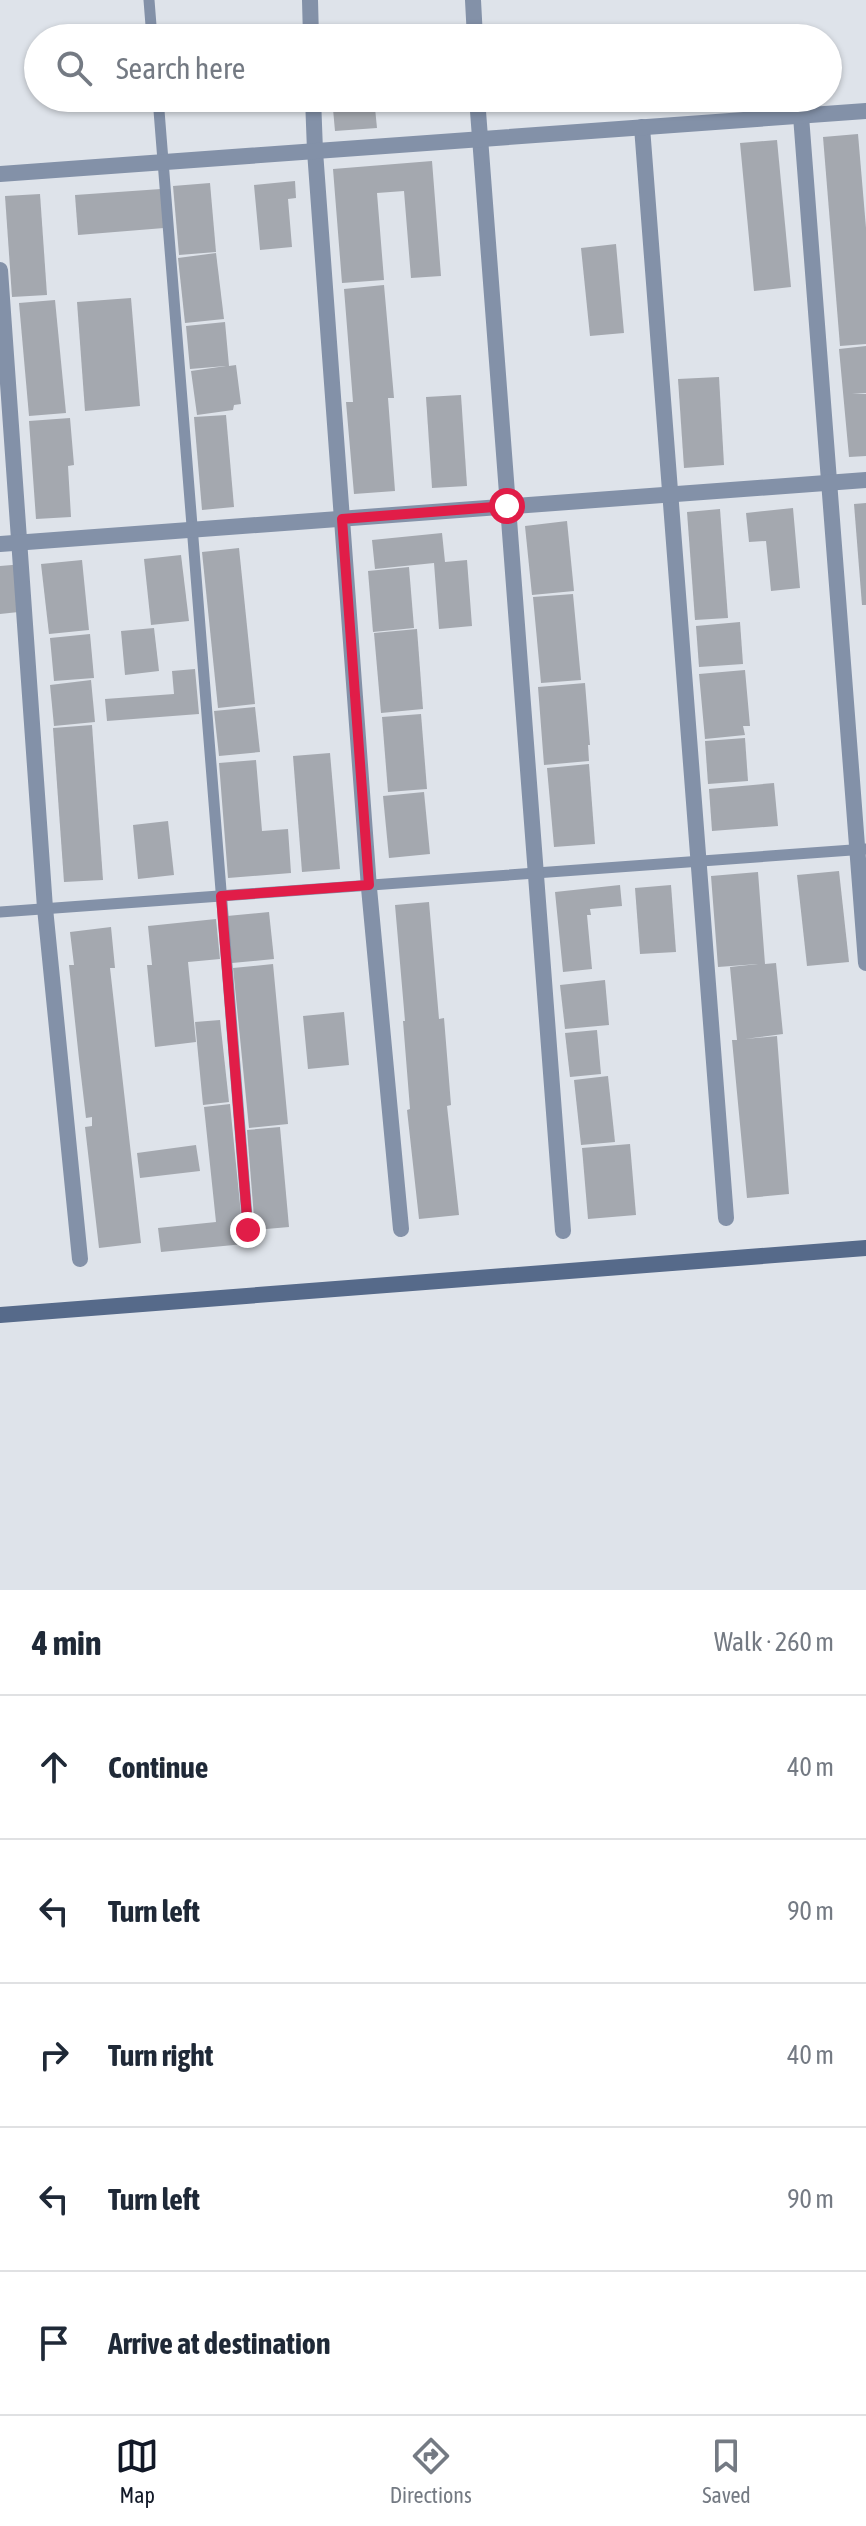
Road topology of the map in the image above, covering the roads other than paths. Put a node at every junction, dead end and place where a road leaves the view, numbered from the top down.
1 (149, 0) edge
2 (310, 0) edge
3 (473, 0) edge
4 (151, 24) edge
5 (311, 24) edge
6 (474, 24) edge
7 (866, 111) edge
8 (159, 112) edge
9 (314, 112) edge
10 (477, 112) edge
11 (801, 116) junction
12 (642, 127) junction
13 (478, 139) junction
14 (315, 151) junction
15 (164, 162) junction
16 (0, 174) edge
17 (0, 270) edge
18 (866, 480) edge
19 (829, 483) junction
20 (670, 494) junction
21 (507, 506) junction
22 (342, 519) junction
23 (192, 530) junction
24 (19, 543) junction
25 (0, 544) edge
26 (862, 849) edge
27 (698, 861) junction
28 (535, 872) junction
29 (369, 885) junction
30 (221, 896) junction
31 (45, 908) junction
32 (0, 912) edge
33 (866, 963) edge
34 (726, 1218) dead end
35 (401, 1229) dead end
36 (248, 1230) dead end
37 (563, 1231) dead end
38 (866, 1248) edge
39 (80, 1259) dead end
40 (0, 1315) edge

1 - 4 lane
2 - 5 street
3 - 6 street
7 - 11 street
8 - 15 lane
9 - 14 street
10 - 13 street
11 - 12 street
11 - 19 street
12 - 13 street
12 - 20 street
13 - 14 street
13 - 21 street
14 - 15 street
14 - 22 street
15 - 16 street
15 - 23 lane
17 - 24 street
18 - 19 street
19 - 20 street
19 - 26 street
20 - 21 street
20 - 27 street
21 - 22 street
21 - 28 street
22 - 23 street
22 - 29 street
23 - 24 street
23 - 30 lane
24 - 25 street
24 - 31 street
26 - 27 lane
26 - 33 street
27 - 28 lane
27 - 34 street
28 - 29 lane
28 - 37 street
29 - 30 lane
29 - 35 street
30 - 31 lane
30 - 36 lane
31 - 32 lane
31 - 39 street
38 - 40 street

